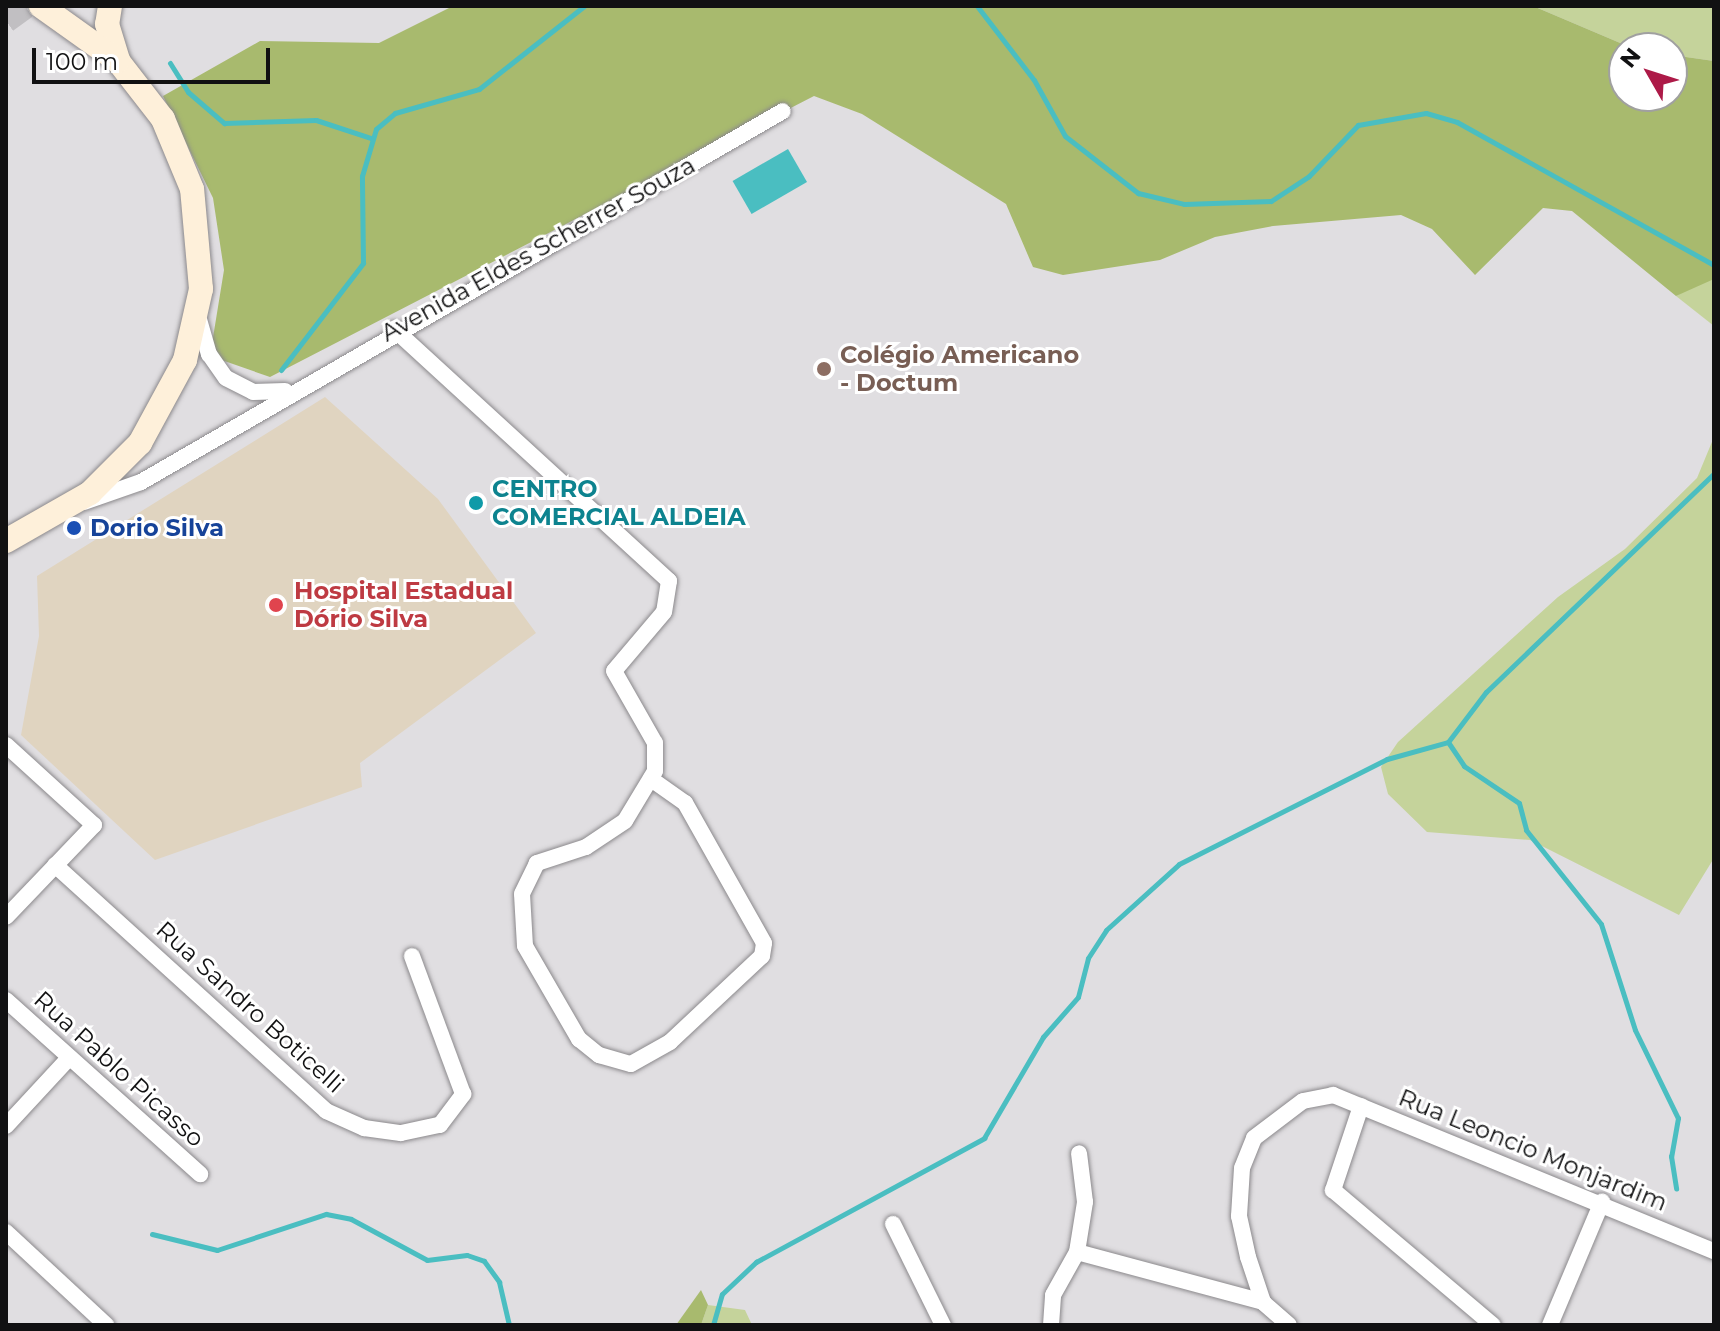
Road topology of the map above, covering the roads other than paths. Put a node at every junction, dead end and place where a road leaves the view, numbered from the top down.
1 (41, 6) edge
2 (110, 6) edge
3 (118, 61) junction
4 (783, 111) dead end
5 (197, 314) junction
6 (394, 329) junction
7 (294, 389) junction
8 (70, 507) junction
9 (10, 541) edge
10 (6, 745) edge
11 (651, 779) junction
12 (55, 865) junction
13 (6, 917) edge
14 (412, 956) dead end
15 (6, 1000) edge
16 (69, 1058) junction
17 (1361, 1106) junction
18 (6, 1126) edge
19 (1079, 1153) dead end
20 (200, 1174) dead end
21 (1602, 1202) junction
22 (893, 1224) dead end
23 (6, 1232) edge
24 (1714, 1251) edge
25 (1077, 1252) junction
26 (1263, 1302) junction
27 (106, 1325) edge
28 (943, 1325) edge
29 (1051, 1325) edge
30 (1289, 1325) edge
31 (1493, 1325) edge
32 (1550, 1325) edge

1 - 3 main road
2 - 3 main road
3 - 5 main road
4 - 6 street, Avenida Eldes Scherrer Souza
5 - 7 street, Avenida Eldes Scherrer Souza
5 - 8 main road
6 - 7 street, Avenida Eldes Scherrer Souza
6 - 11 street
7 - 8 street, Avenida Eldes Scherrer Souza
8 - 9 main road
10 - 12 street
11 - 11 street
12 - 13 street
12 - 14 street, Rua Sandro Boticelli
15 - 16 street, Rua Pablo Picasso
16 - 18 street
16 - 20 street, Rua Pablo Picasso
17 - 21 street, Rua Leoncio Monjardim
17 - 26 street, Rua Leoncio Monjardim
17 - 31 street
19 - 25 street
21 - 24 street, Rua Leoncio Monjardim
21 - 32 street
22 - 28 street
23 - 27 street
25 - 26 street
25 - 29 street
26 - 30 street

